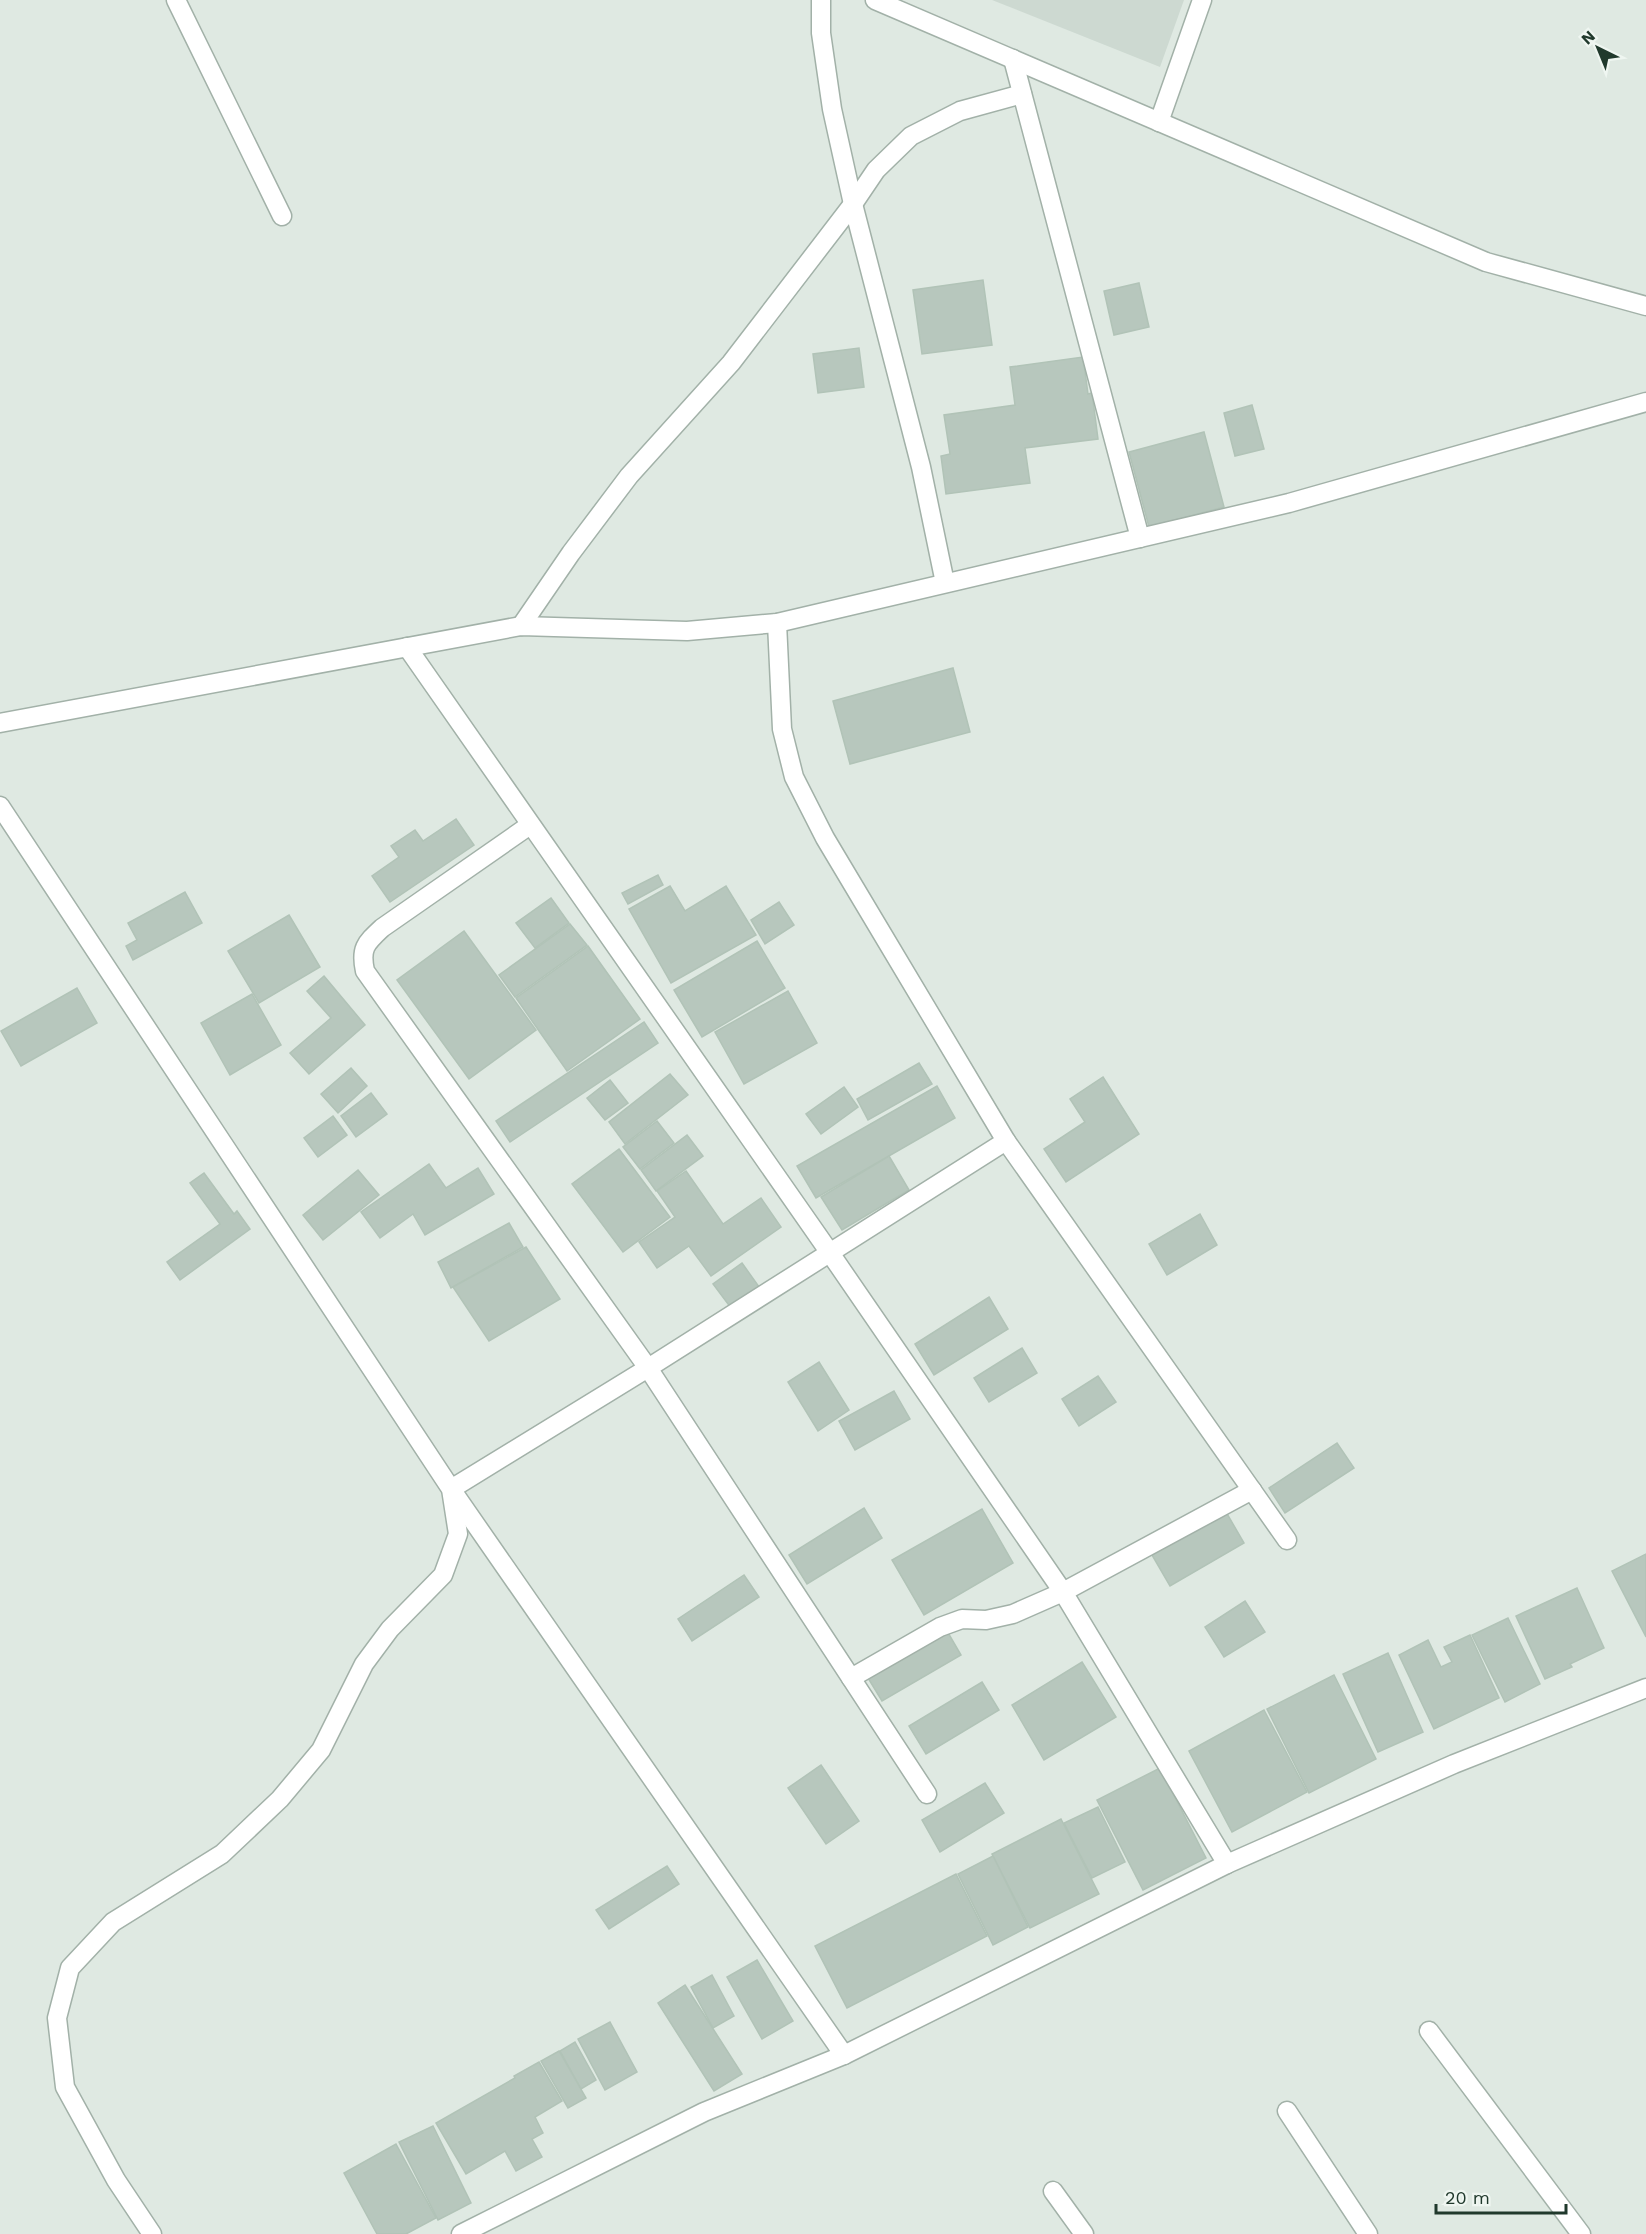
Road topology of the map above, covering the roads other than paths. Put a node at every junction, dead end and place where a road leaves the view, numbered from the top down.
1 (176, 0) edge
2 (821, 0) edge
3 (875, 0) edge
4 (1202, 0) edge
5 (1013, 59) junction
6 (1022, 94) junction
7 (1159, 122) junction
8 (853, 204) junction
9 (282, 216) dead end
10 (1646, 306) edge
11 (1646, 402) edge
12 (1140, 538) junction
13 (945, 584) junction
14 (777, 623) junction
15 (521, 626) junction
16 (407, 647) junction
17 (0, 723) edge
18 (0, 806) edge
19 (530, 825) junction
20 (1006, 1141) junction
21 (830, 1253) junction
22 (648, 1368) junction
23 (451, 1489) junction
24 (1252, 1490) junction
25 (1287, 1540) dead end
26 (1063, 1592) junction
27 (851, 1678) junction
28 (1646, 1688) edge
29 (927, 1794) dead end
30 (1227, 1864) junction
31 (1429, 2031) dead end
32 (844, 2055) junction
33 (1287, 2111) dead end
34 (1053, 2191) dead end
35 (152, 2234) edge
36 (461, 2234) edge
37 (1084, 2234) edge
38 (1368, 2234) edge
39 (1581, 2234) edge

1 - 9 street
2 - 8 street
3 - 5 street
4 - 7 street
5 - 6 street
5 - 7 street
6 - 8 street
6 - 12 street
7 - 10 street
8 - 13 street
8 - 15 street
11 - 12 street
12 - 13 street
13 - 14 street
14 - 15 street
14 - 20 street
15 - 16 street
16 - 17 street
16 - 19 street
18 - 23 street
19 - 21 street
19 - 22 street
20 - 21 street
20 - 24 street
21 - 22 street
21 - 26 street
22 - 23 street
22 - 27 street
23 - 32 street
23 - 35 street
24 - 25 street
24 - 26 street
26 - 27 street
26 - 30 street
27 - 29 street
28 - 30 street
30 - 32 street
31 - 39 street
32 - 36 street
33 - 38 street
34 - 37 street

